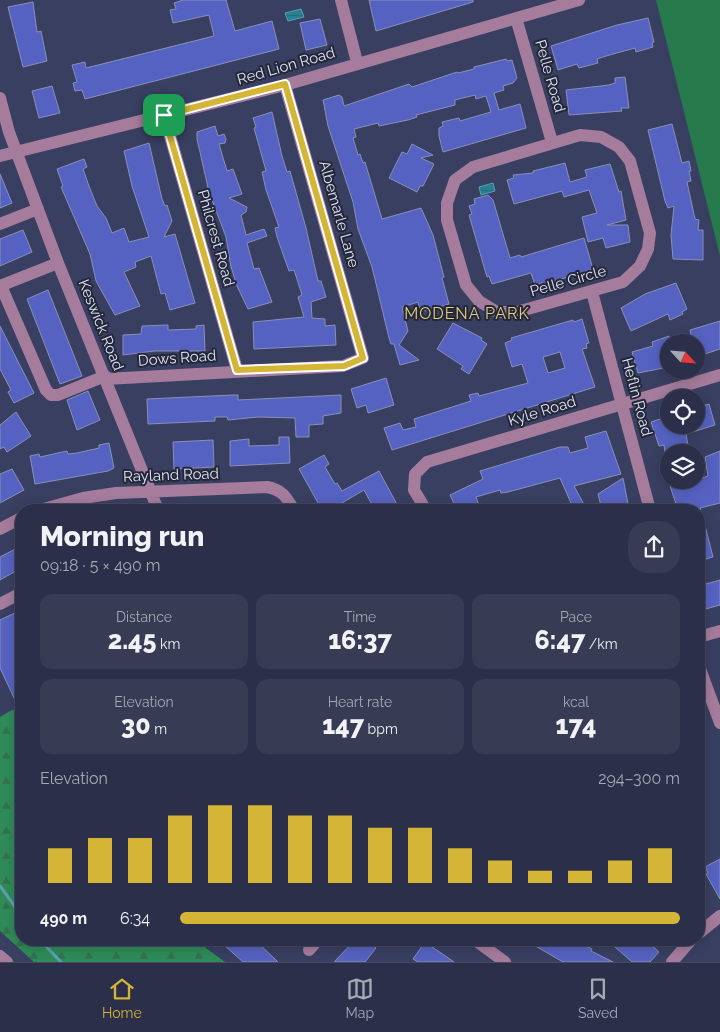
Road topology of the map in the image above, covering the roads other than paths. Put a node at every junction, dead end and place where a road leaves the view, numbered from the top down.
1 (341, 0) edge
2 (579, 0) edge
3 (516, 18) junction
4 (357, 62) junction
5 (285, 84) junction
6 (0, 98) edge
7 (164, 115) junction
8 (552, 142) junction
9 (16, 152) junction
10 (0, 156) edge
11 (38, 209) junction
12 (0, 224) edge
13 (58, 263) junction
14 (1, 286) edge
15 (592, 292) junction
16 (362, 353) joint
17 (237, 370) junction
18 (720, 375) edge
19 (106, 378) junction
20 (621, 404) junction
21 (151, 492) junction
22 (63, 504) edge
23 (156, 504) edge
24 (290, 504) edge
25 (422, 504) edge
26 (648, 504) edge
27 (15, 521) edge
28 (0, 529) edge
29 (15, 596) edge
30 (0, 604) edge
31 (720, 631) edge
32 (705, 635) edge
33 (705, 682) edge
34 (720, 723) edge
35 (720, 916) edge
36 (705, 928) edge
37 (313, 946) edge
38 (483, 946) edge
39 (682, 946) edge
40 (309, 950) dead end
41 (0, 956) edge
42 (503, 961) edge
43 (7, 962) edge
44 (672, 962) edge

1 - 4 street
2 - 3 street, Red Lion Road
3 - 4 street, Red Lion Road
3 - 8 street, Pelle Road
4 - 5 street, Red Lion Road
5 - 7 street, Red Lion Road
5 - 16 street, Albemarle Lane
6 - 9 street, Keswick Road
7 - 9 street, Red Lion Road
7 - 17 street, Philcrest Road
8 - 15 street, Pelle Circle
8 - 15 street, Pelle Circle
9 - 10 street, Red Lion Road
9 - 11 street, Keswick Road
11 - 12 street
11 - 13 street, Keswick Road
13 - 14 street
13 - 19 street, Keswick Road
14 - 19 street, Dows Road
15 - 20 street, Heflin Road
16 - 17 street, Dows Road
17 - 19 street, Dows Road
18 - 20 street, Kyle Road
19 - 21 street, Keswick Road
20 - 25 street, Kyle Road
20 - 26 street, Heflin Road
21 - 22 street, Rayland Road
21 - 23 street, Keswick Road
21 - 24 street, Rayland Road
27 - 28 street
29 - 30 street
31 - 32 street
33 - 34 street
35 - 36 street
37 - 40 street
38 - 42 street
39 - 44 street
41 - 43 street

